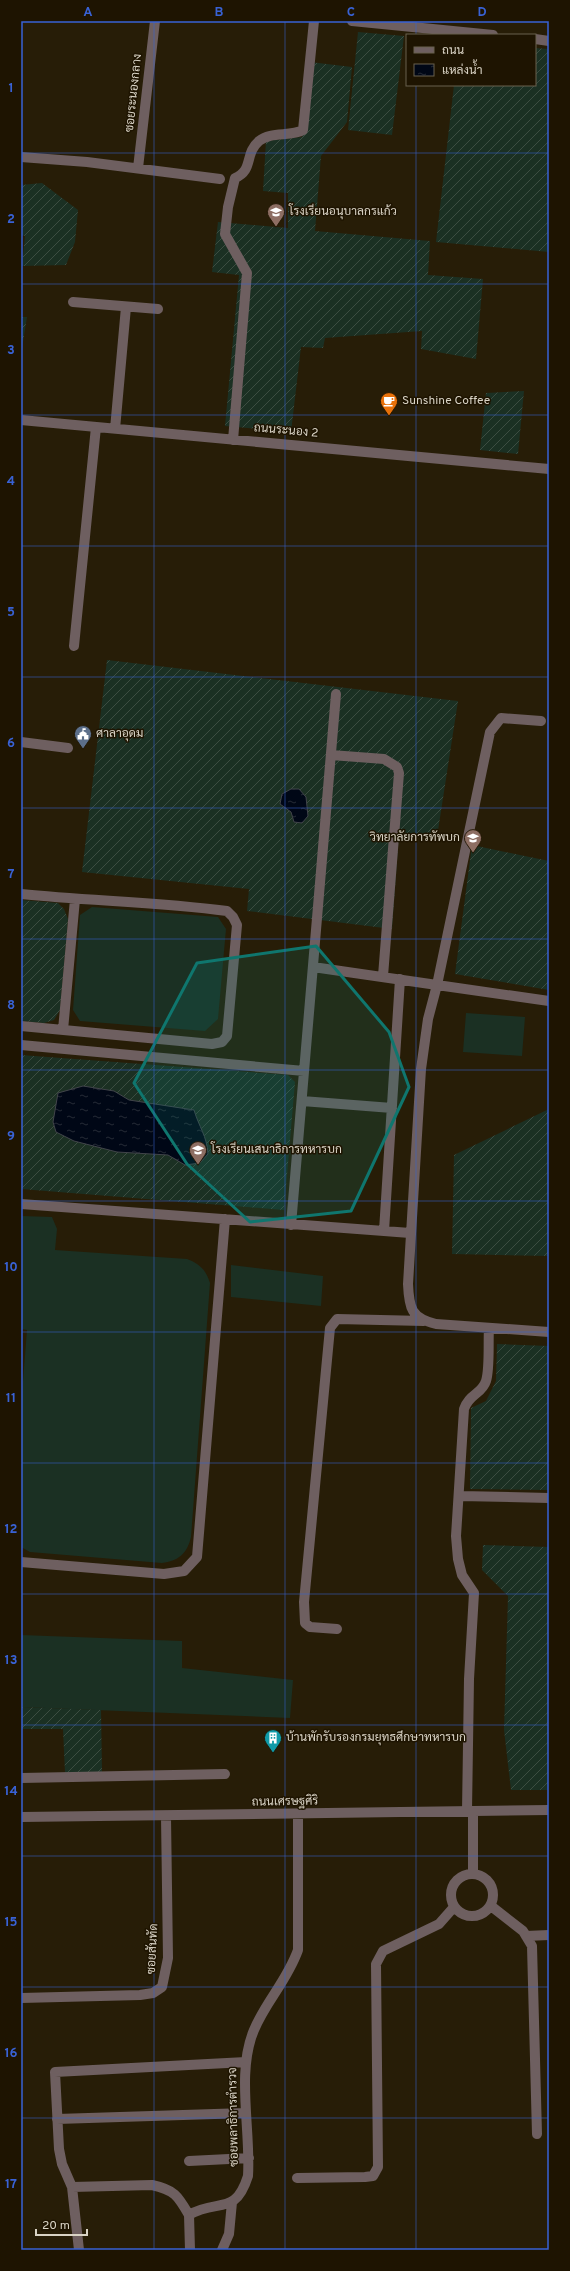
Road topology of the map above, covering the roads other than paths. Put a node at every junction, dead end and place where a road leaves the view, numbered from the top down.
1 (155, 21) edge
2 (314, 21) edge
3 (352, 21) edge
4 (483, 34) edge
5 (536, 39) edge
6 (549, 41) edge
7 (21, 157) edge
8 (138, 168) junction
9 (220, 179) dead end
10 (73, 302) dead end
11 (126, 307) junction
12 (158, 309) dead end
13 (21, 420) edge
14 (96, 427) junction
15 (115, 428) junction
16 (234, 440) junction
17 (549, 469) edge
18 (74, 646) dead end
19 (336, 694) dead end
20 (541, 721) dead end
21 (21, 742) edge
22 (68, 748) dead end
23 (331, 755) junction
24 (21, 894) edge
25 (75, 899) junction
26 (313, 967) junction
27 (383, 976) junction
28 (400, 979) junction
29 (437, 985) junction
30 (549, 1001) edge
31 (21, 1026) edge
32 (63, 1030) junction
33 (21, 1045) edge
34 (304, 1071) junction
35 (302, 1101) junction
36 (392, 1108) junction
37 (21, 1204) edge
38 (225, 1219) junction
39 (291, 1224) junction
40 (384, 1231) junction
41 (410, 1233) junction
42 (424, 1321) junction
43 (489, 1328) junction
44 (549, 1332) edge
45 (460, 1496) junction
46 (549, 1498) edge
47 (21, 1562) edge
48 (337, 1629) dead end
49 (225, 1774) dead end
50 (21, 1778) edge
51 (549, 1810) edge
52 (470, 1811) junction
53 (298, 1814) junction
54 (21, 1817) edge
55 (166, 1817) junction
56 (473, 1874) junction
57 (491, 1906) junction
58 (454, 1907) junction
59 (549, 1935) edge
60 (526, 1936) junction
61 (21, 1998) edge
62 (246, 2062) junction
63 (246, 2113) junction
64 (57, 2119) junction
65 (537, 2134) dead end
66 (249, 2158) junction
67 (189, 2161) dead end
68 (297, 2178) dead end
69 (72, 2187) junction
70 (232, 2202) junction
71 (189, 2215) junction
72 (79, 2250) edge
73 (190, 2250) edge
74 (222, 2250) edge

1 - 8 street, ซอยระนองกลาง
2 - 16 street
3 - 4 street
5 - 6 street
7 - 8 street
8 - 9 street
10 - 11 street
11 - 12 street
11 - 15 street
13 - 14 street, ถนนระนอง 2
14 - 15 street, ถนนระนอง 2
14 - 18 street
15 - 16 street, ถนนระนอง 2
16 - 17 street, ถนนระนอง 2
19 - 23 street
20 - 29 street
21 - 22 street
23 - 26 street
23 - 27 street
24 - 25 street
25 - 32 street
25 - 32 street
26 - 27 street
26 - 34 street
27 - 28 street
28 - 29 street
28 - 36 street
29 - 30 street
29 - 41 street
31 - 32 street
33 - 34 street
34 - 35 street
35 - 36 street
35 - 39 street
36 - 40 street
37 - 38 street
38 - 39 street
38 - 47 street
39 - 40 street
40 - 41 street
41 - 42 street
42 - 43 street
42 - 48 street
43 - 44 street
43 - 45 street
45 - 46 street
45 - 52 street
49 - 50 street
51 - 52 street, ถนนเศรษฐศิริ
52 - 53 street, ถนนเศรษฐศิริ
52 - 56 street
53 - 55 street, ถนนเศรษฐศิริ
53 - 62 street, ซอยพลาธิการตำรวจ
54 - 55 street, ถนนเศรษฐศิริ
55 - 61 street, ซอยสันทัด
56 - 57 street
56 - 58 street
57 - 58 street
57 - 60 street
58 - 68 street
59 - 60 street
60 - 65 street
62 - 63 street, ซอยพลาธิการตำรวจ
62 - 64 street
63 - 64 street
63 - 66 street, ซอยพลาธิการตำรวจ
64 - 69 street
66 - 67 street
66 - 70 street, ซอยพลาธิการตำรวจ
69 - 71 street
69 - 72 street
70 - 71 street
70 - 74 street
71 - 73 street

